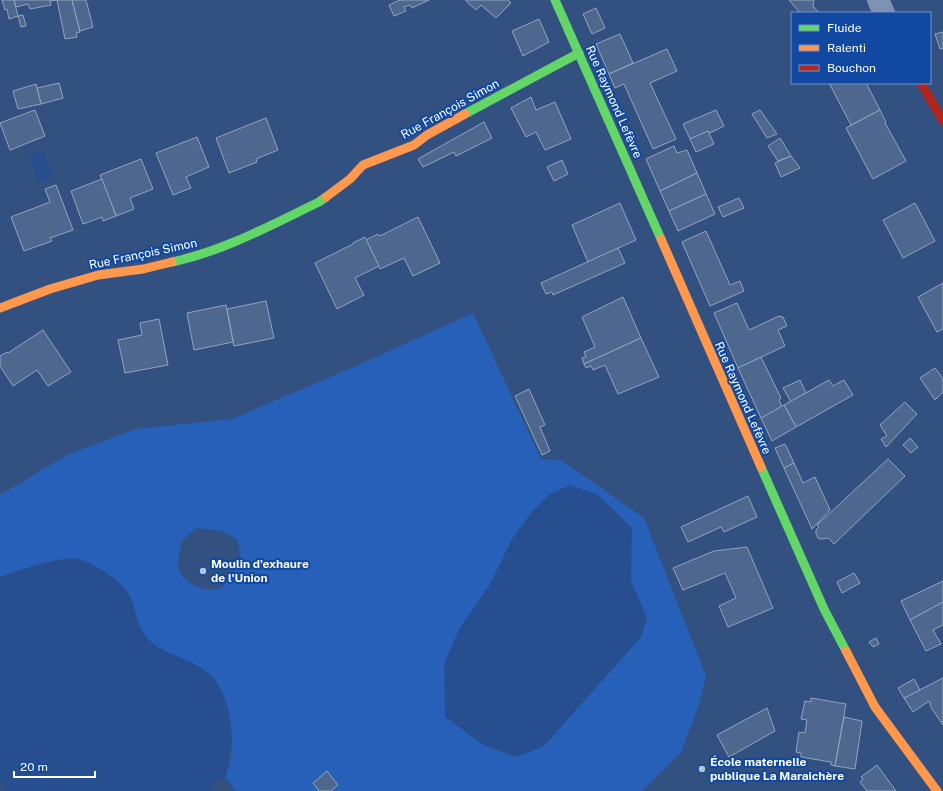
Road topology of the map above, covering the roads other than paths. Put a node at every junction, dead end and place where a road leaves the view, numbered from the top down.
1 (555, 0) edge
2 (878, 0) edge
3 (884, 12) edge
4 (579, 53) junction
5 (922, 84) edge
6 (943, 121) edge
7 (0, 308) edge
8 (937, 791) edge

1 - 4 street, Rue Raymond Lefèvre
2 - 3 street
4 - 7 street, Rue François Simon
4 - 8 street, Rue Raymond Lefèvre
5 - 6 street

